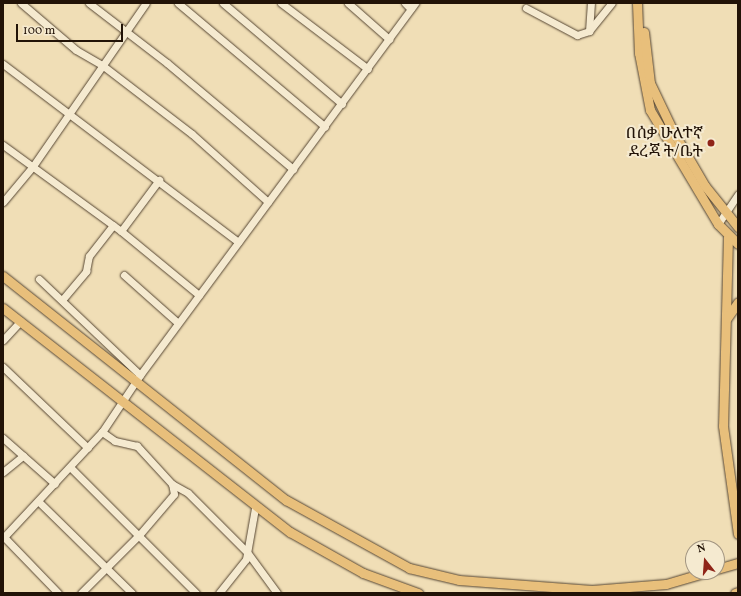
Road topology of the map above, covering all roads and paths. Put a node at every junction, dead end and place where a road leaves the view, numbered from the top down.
1 (21, 3) edge
2 (89, 3) edge
3 (146, 3) edge
4 (178, 3) edge
5 (223, 3) edge
6 (281, 3) edge
7 (348, 3) edge
8 (405, 3) edge
9 (591, 3) edge
10 (612, 3) edge
11 (638, 3) edge
12 (642, 3) edge
13 (413, 6) edge
14 (526, 8) dead end
15 (590, 32) junction
16 (126, 35) junction
17 (390, 39) junction
18 (3, 64) edge
19 (102, 65) junction
20 (368, 70) junction
21 (342, 104) junction
22 (67, 114) junction
23 (325, 127) junction
24 (3, 144) edge
25 (33, 166) junction
26 (293, 169) junction
27 (158, 180) junction
28 (738, 194) edge
29 (3, 202) edge
30 (268, 202) junction
31 (724, 215) junction
32 (718, 224) junction
33 (113, 225) junction
34 (738, 227) edge
35 (121, 231) junction
36 (728, 237) junction
37 (238, 242) junction
38 (738, 244) edge
39 (124, 275) dead end
40 (3, 276) edge
41 (39, 279) dead end
42 (199, 295) junction
43 (62, 300) junction
44 (738, 302) edge
45 (3, 308) edge
46 (727, 318) junction
47 (21, 321) junction
48 (178, 323) junction
49 (3, 340) edge
50 (3, 367) edge
51 (138, 378) junction
52 (122, 400) junction
53 (102, 432) junction
54 (3, 438) edge
55 (88, 448) junction
56 (23, 456) junction
57 (71, 468) junction
58 (3, 472) edge
59 (55, 484) junction
60 (172, 484) junction
61 (39, 502) junction
62 (255, 508) junction
63 (140, 534) junction
64 (738, 534) edge
65 (4, 538) edge
66 (247, 552) junction
67 (738, 563) edge
68 (725, 567) edge
69 (105, 568) junction
70 (685, 578) edge
71 (738, 592) edge
72 (58, 593) edge
73 (81, 593) edge
74 (132, 593) edge
75 (196, 593) edge
76 (219, 593) edge
77 (277, 593) edge
78 (418, 593) edge
79 (735, 593) edge

1 - 19 street
2 - 16 street
3 - 16 street
4 - 23 street
5 - 21 street
6 - 20 street
7 - 17 street
8 - 13 street
9 - 15 street
10 - 15 street
11 - 32 main road
12 - 31 main road
13 - 17 street
14 - 15 street
16 - 19 street
16 - 26 street
17 - 20 street
18 - 22 street
19 - 22 street
19 - 30 street
20 - 21 street
21 - 23 street
22 - 25 street
22 - 27 street
23 - 26 street
24 - 25 street
25 - 29 street
25 - 33 street
26 - 30 street
27 - 35 street
27 - 37 street
28 - 31 street
30 - 37 street
31 - 32 street
31 - 34 main road
32 - 36 main road
33 - 35 street
33 - 43 street
35 - 42 street
36 - 38 main road
36 - 46 main road
37 - 42 street
39 - 48 street
40 - 51 main road
41 - 43 street
42 - 48 street
43 - 51 street
44 - 46 main road
45 - 47 main road
46 - 64 main road
47 - 49 street
47 - 52 main road
48 - 51 street
50 - 55 street
51 - 52 street
51 - 70 main road
52 - 53 street
52 - 62 main road
53 - 55 street
53 - 60 street
54 - 56 street
55 - 57 street
56 - 58 street
56 - 59 street
57 - 59 street
57 - 63 street
59 - 61 street
60 - 63 street
60 - 66 street
61 - 65 street
61 - 69 street
62 - 66 street
62 - 78 main road
63 - 69 street
63 - 75 street
65 - 72 street
66 - 76 street
66 - 77 street
67 - 68 main road
69 - 73 street
69 - 74 street
71 - 79 main road

